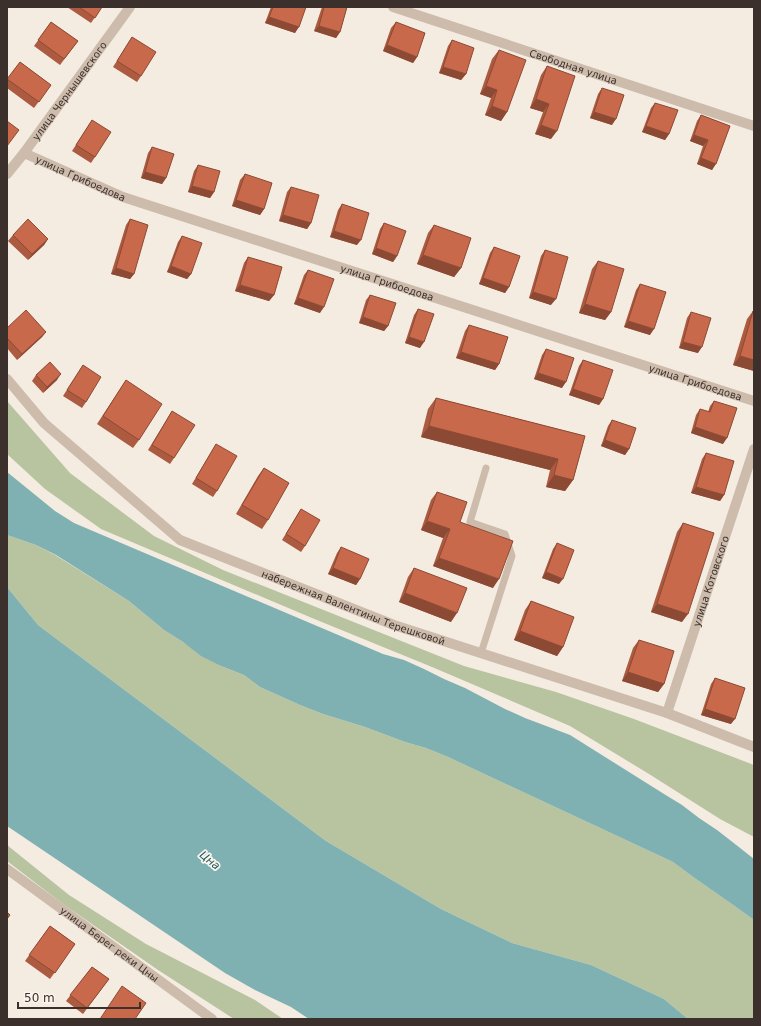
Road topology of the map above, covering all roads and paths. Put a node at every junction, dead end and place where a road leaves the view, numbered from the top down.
1 (130, 7) edge
2 (393, 7) edge
3 (754, 126) edge
4 (24, 153) junction
5 (7, 174) edge
6 (7, 379) edge
7 (754, 401) edge
8 (754, 449) edge
9 (486, 468) dead end
10 (481, 653) junction
11 (667, 713) junction
12 (754, 747) edge
13 (7, 869) edge
14 (212, 1019) edge

1 - 4 street, улица Чернышевского
2 - 3 street, Свободная улица
4 - 5 street, улица Чернышевского
4 - 7 street, улица Грибоедова
6 - 10 street, набережная Валентины Терешковой
8 - 11 street, улица Котовского
9 - 10 lane
10 - 11 street, набережная Валентины Терешковой
11 - 12 street, набережная Валентины Терешковой
13 - 14 street, улица Берег реки Цны

